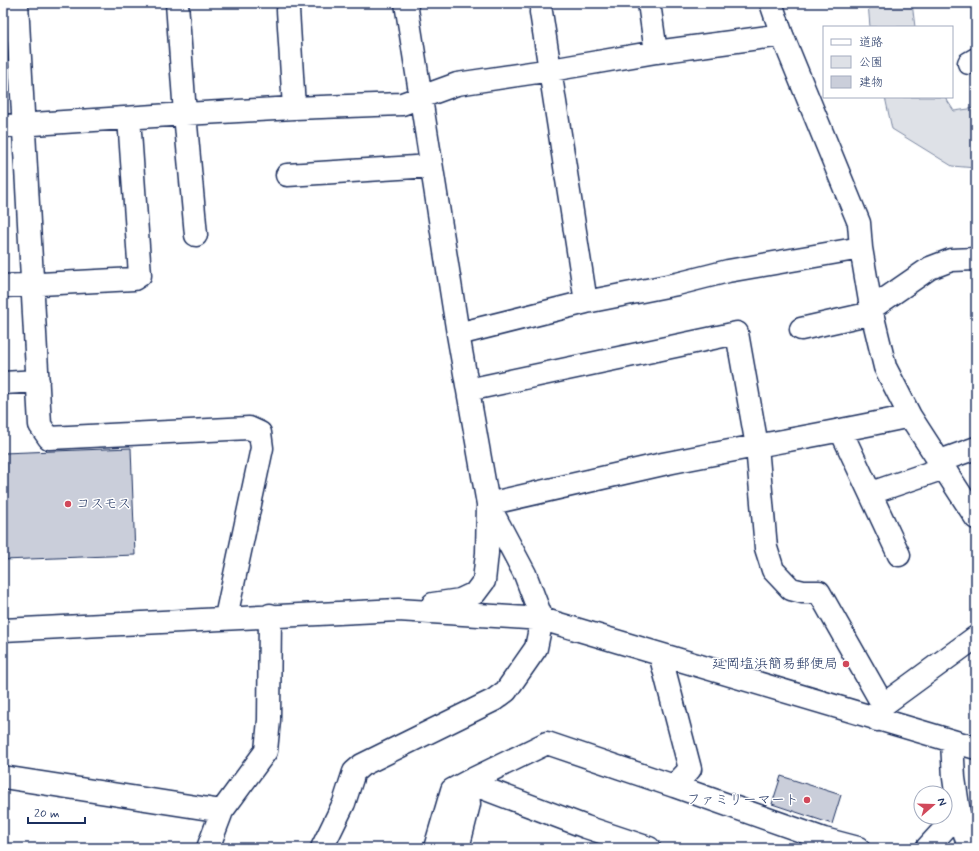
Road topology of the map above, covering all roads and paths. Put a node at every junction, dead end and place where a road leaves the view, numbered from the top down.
1 (17, 3) edge
2 (177, 3) edge
3 (406, 3) edge
4 (649, 3) edge
5 (771, 3) edge
6 (288, 10) dead end
7 (541, 12) dead end
8 (782, 35) junction
9 (656, 52) junction
10 (550, 70) junction
11 (421, 97) junction
12 (294, 108) junction
13 (185, 114) junction
14 (129, 118) junction
15 (13, 126) edge
16 (431, 166) junction
17 (287, 175) dead end
18 (196, 235) dead end
19 (861, 248) junction
20 (976, 259) edge
21 (33, 285) junction
22 (3, 286) edge
23 (586, 302) junction
24 (872, 310) junction
25 (801, 329) dead end
26 (458, 334) junction
27 (38, 381) junction
28 (3, 383) edge
29 (468, 390) junction
30 (910, 416) junction
31 (841, 431) junction
32 (757, 446) junction
33 (976, 448) edge
34 (942, 464) junction
35 (871, 493) junction
36 (488, 504) junction
37 (976, 518) edge
38 (899, 555) dead end
39 (398, 610) junction
40 (270, 615) junction
41 (226, 618) junction
42 (542, 620) junction
43 (3, 630) edge
44 (976, 637) edge
45 (660, 654) junction
46 (880, 712) junction
47 (952, 742) junction
48 (976, 748) edge
49 (3, 777) edge
50 (467, 782) junction
51 (674, 786) junction
52 (222, 811) junction
53 (959, 813) junction
54 (208, 848) edge
55 (322, 848) edge
56 (435, 848) edge
57 (458, 848) edge
58 (649, 848) edge
59 (858, 848) edge
60 (927, 848) edge
61 (969, 848) edge

1 - 15 street
2 - 13 street
3 - 11 street
4 - 9 street
5 - 8 street
6 - 12 street
7 - 10 street
8 - 9 street
8 - 19 street
9 - 10 street
10 - 11 street
10 - 23 street
11 - 12 street
11 - 16 street
12 - 13 street
13 - 14 street
13 - 18 street
14 - 15 street
14 - 21 street
15 - 21 street
16 - 17 street
16 - 26 street
19 - 23 street
19 - 24 street
20 - 24 street
21 - 22 street
21 - 27 street
23 - 26 street
24 - 25 street
24 - 30 street
26 - 29 street
27 - 28 street
27 - 41 street
29 - 32 street
29 - 36 street
30 - 31 street
30 - 34 street
31 - 32 street
31 - 35 street
32 - 36 street
32 - 46 street
33 - 34 street
34 - 35 street
34 - 37 street
35 - 38 street
36 - 39 street
36 - 42 street
39 - 40 street
39 - 42 street
40 - 41 street
40 - 52 street
41 - 43 street
42 - 45 street
42 - 55 street
44 - 46 street
45 - 46 street
45 - 51 street
46 - 47 street
47 - 48 street
47 - 53 street
49 - 52 street
50 - 51 street
50 - 56 street
50 - 57 street
50 - 58 street
51 - 59 street
52 - 54 street
53 - 60 street
53 - 61 street

